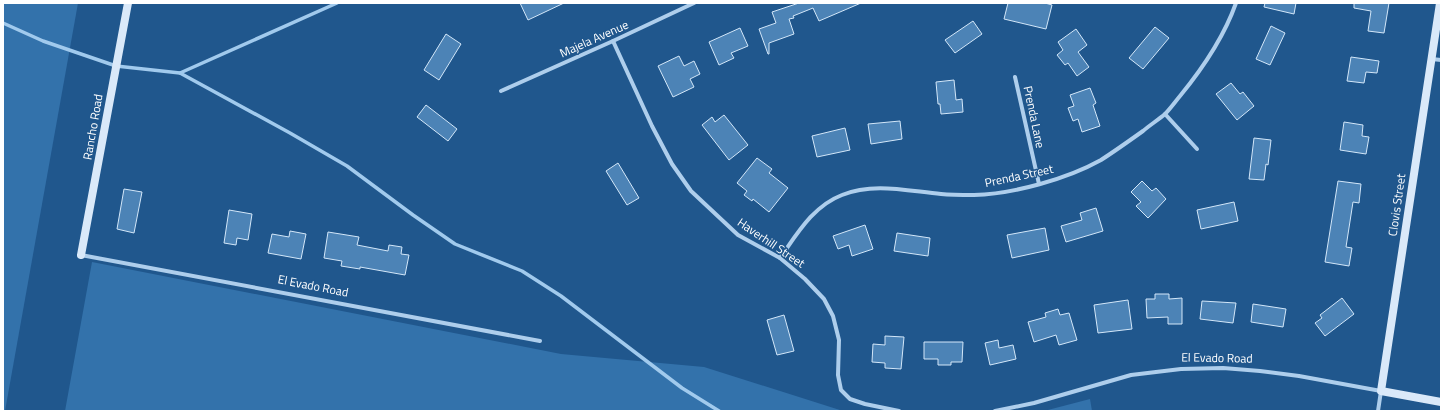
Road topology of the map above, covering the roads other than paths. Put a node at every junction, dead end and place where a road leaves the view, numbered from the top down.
1 (128, 3) edge
2 (694, 3) edge
3 (1236, 3) edge
4 (1440, 3) edge
5 (613, 41) junction
6 (1431, 58) junction
7 (1441, 60) edge
8 (1015, 77) dead end
9 (501, 91) dead end
10 (1165, 114) junction
11 (1196, 149) dead end
12 (1039, 184) junction
13 (82, 255) joint
14 (780, 258) junction
15 (540, 341) dead end
16 (1381, 391) junction
17 (1441, 402) edge
18 (899, 411) edge
19 (995, 411) edge
20 (1378, 411) edge

1 - 13 street, Rancho Road
2 - 5 street, Majela Avenue
3 - 10 street, Prenda Street
4 - 6 street, Clovis Street
5 - 9 street, Majela Avenue
5 - 14 street, Haverhill Street
6 - 7 street
6 - 16 street, Clovis Street
8 - 12 street, Prenda Lane
10 - 11 street
10 - 12 street, Prenda Street
12 - 14 street, Prenda Street
13 - 15 street, El Evado Road
14 - 18 street, Haverhill Street
16 - 17 street, El Evado Road
16 - 19 street, El Evado Road
16 - 20 street, Clovis Street

